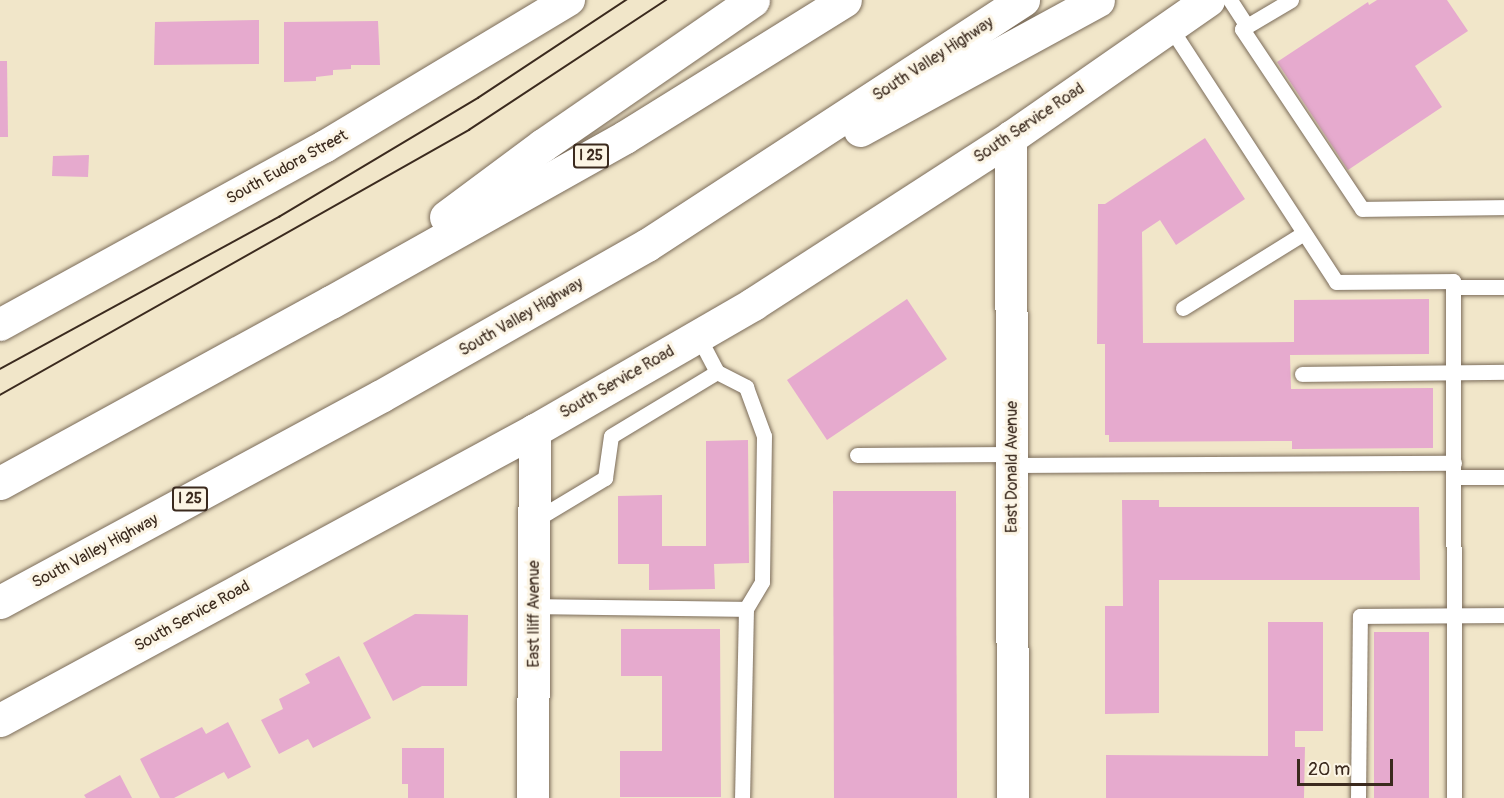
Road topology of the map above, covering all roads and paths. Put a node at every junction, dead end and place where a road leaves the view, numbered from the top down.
1 (569, 0) edge
2 (753, 0) edge
3 (844, 0) edge
4 (1023, 0) edge
5 (1098, 0) edge
6 (1208, 0) edge
7 (1230, 0) edge
8 (1291, 0) edge
9 (1247, 26) junction
10 (1170, 27) junction
11 (1011, 137) junction
12 (1504, 207) edge
13 (1304, 233) junction
14 (647, 245) junction
15 (1453, 287) junction
16 (1504, 287) edge
17 (332, 302) junction
18 (1183, 308) dead end
19 (0, 325) edge
20 (698, 336) junction
21 (717, 372) junction
22 (1504, 372) edge
23 (1454, 373) junction
24 (1302, 374) dead end
25 (535, 430) junction
26 (856, 455) dead end
27 (1011, 460) junction
28 (1454, 470) junction
29 (1504, 477) edge
30 (0, 483) edge
31 (535, 520) junction
32 (0, 602) edge
33 (534, 606) junction
34 (746, 609) junction
35 (1504, 615) edge
36 (1454, 616) junction
37 (0, 720) edge
38 (533, 798) edge
39 (742, 798) edge
40 (1013, 798) edge
41 (1358, 798) edge
42 (1455, 798) edge

1 - 19 street, South Eudora Street
2 - 17 main road
3 - 17 main road, I 25
4 - 14 main road, South Valley Highway / I 25
5 - 14 main road
6 - 10 main road, South Service Road
7 - 9 lane
8 - 9 lane
9 - 12 lane
10 - 11 main road, South Service Road
10 - 13 lane
11 - 20 main road, South Service Road
11 - 27 street, East Donald Avenue
13 - 15 lane
13 - 18 lane
14 - 32 main road, South Valley Highway / I 25
15 - 16 lane
15 - 23 lane
17 - 30 main road, I 25
20 - 21 lane
20 - 25 main road, South Service Road
21 - 31 lane
21 - 34 lane
22 - 23 lane
23 - 24 lane
23 - 28 lane
25 - 31 street, East Iliff Avenue
25 - 37 main road, South Service Road
26 - 27 lane
27 - 28 lane
27 - 40 street, East Donald Avenue
28 - 29 lane
28 - 36 lane
31 - 33 street, East Iliff Avenue
33 - 34 lane
33 - 38 street, East Iliff Avenue
34 - 39 lane
35 - 36 lane
36 - 41 lane
36 - 42 lane

